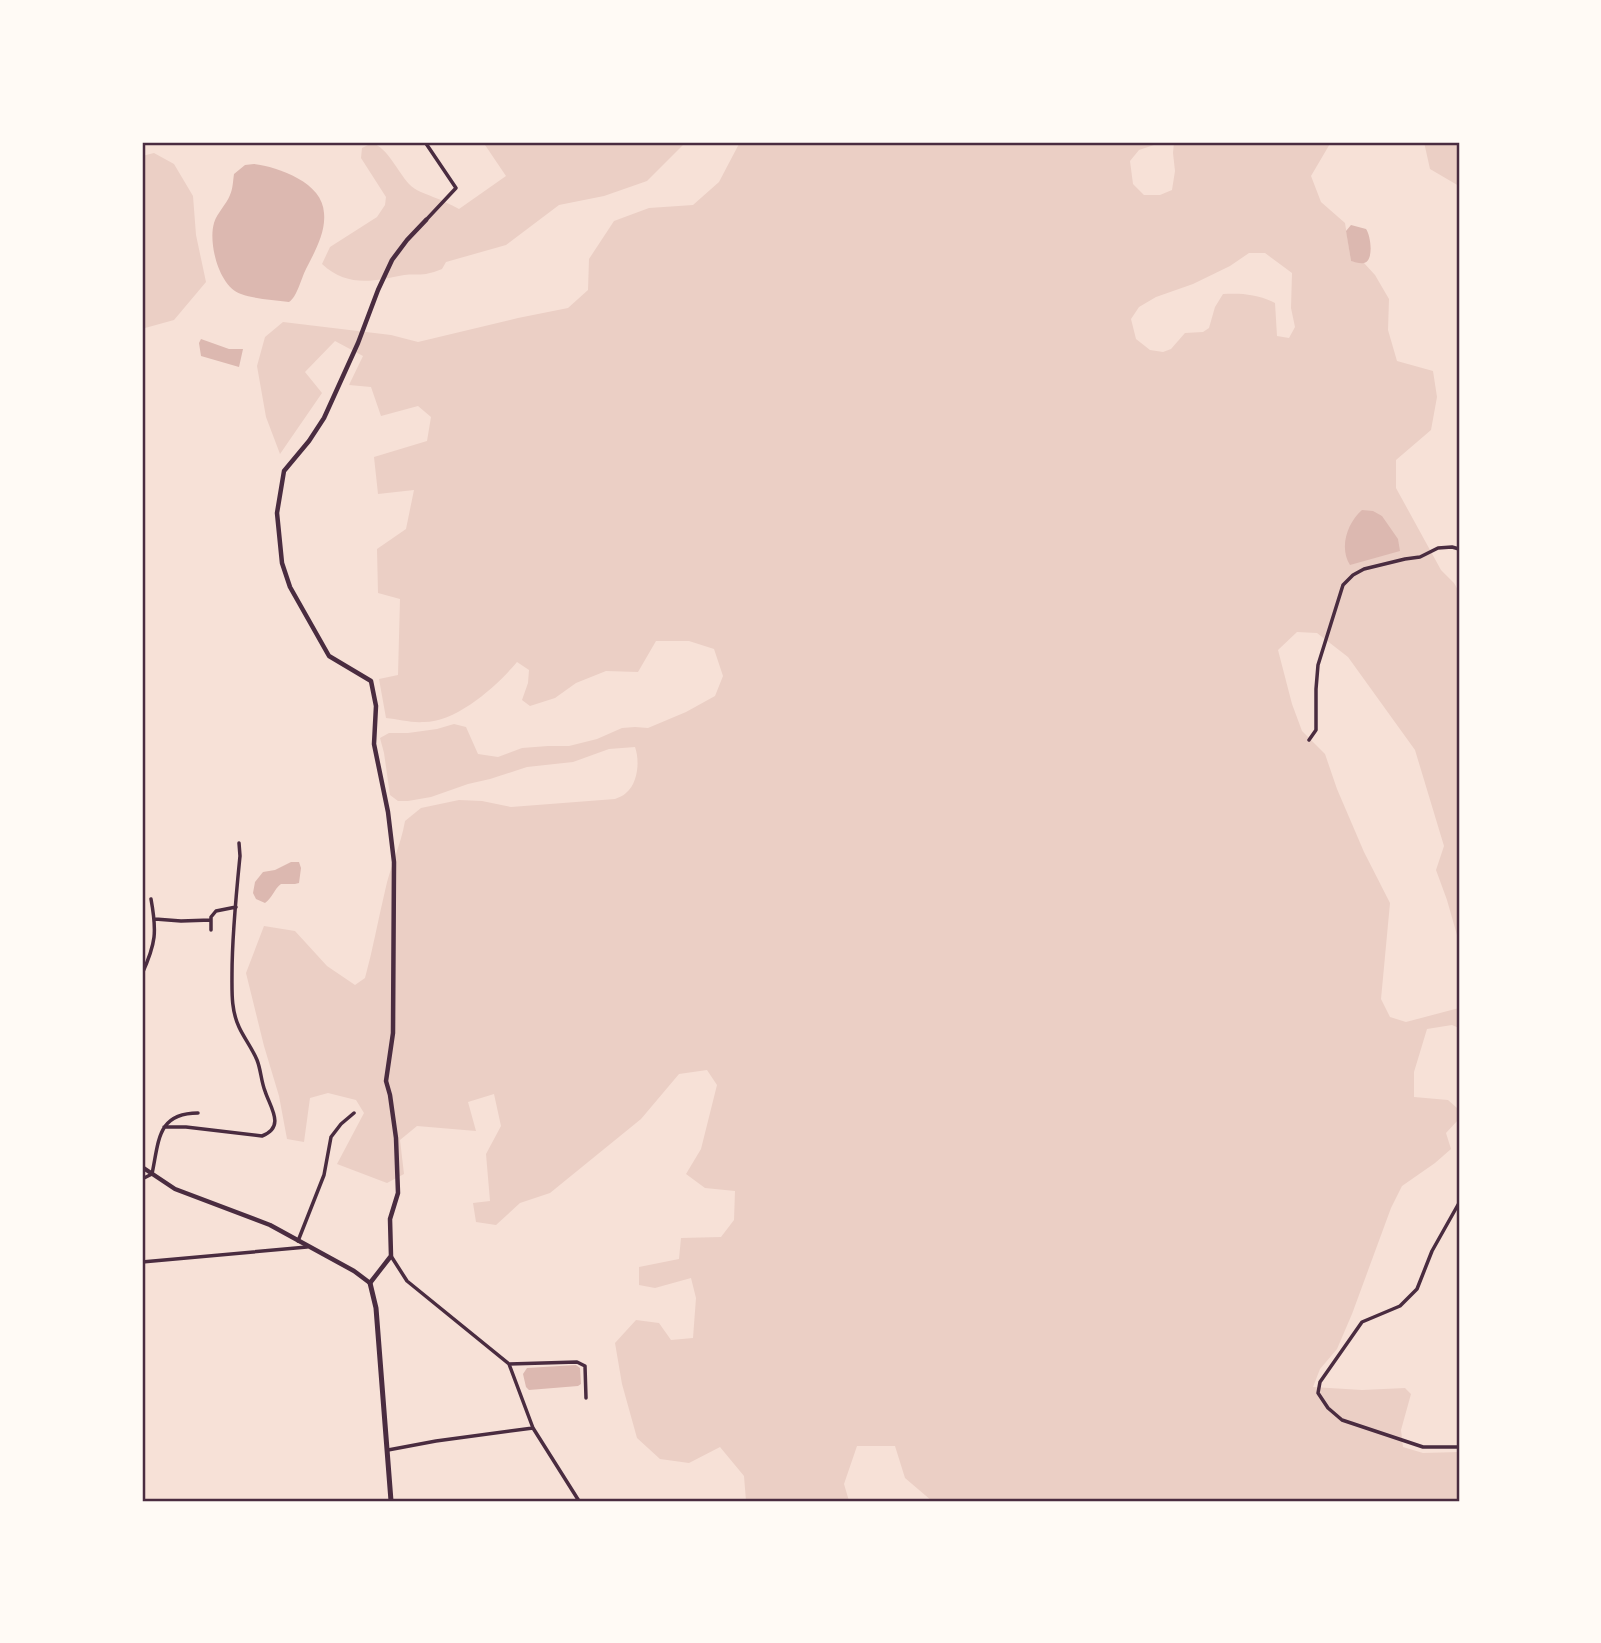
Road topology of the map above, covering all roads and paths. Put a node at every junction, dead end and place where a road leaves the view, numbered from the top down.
1 (425, 142) edge
2 (426, 220) joint
3 (1459, 549) edge
4 (1309, 740) dead end
5 (239, 843) dead end
6 (151, 899) dead end
7 (236, 907) junction
8 (155, 919) junction
9 (211, 920) junction
10 (211, 930) dead end
11 (142, 974) edge
12 (198, 1113) dead end
13 (354, 1113) dead end
14 (164, 1127) junction
15 (142, 1167) edge
16 (152, 1174) junction
17 (142, 1179) edge
18 (1459, 1203) edge
19 (298, 1241) junction
20 (309, 1247) junction
21 (391, 1256) junction
22 (142, 1262) edge
23 (370, 1283) junction
24 (509, 1364) junction
25 (586, 1398) dead end
26 (533, 1428) junction
27 (1459, 1447) edge
28 (388, 1450) junction
29 (391, 1501) edge
30 (579, 1501) edge

1 - 2 street
2 - 21 street
3 - 4 street
5 - 7 street
6 - 8 street
7 - 9 street
7 - 14 street
8 - 9 street
8 - 11 street
9 - 10 street
12 - 14 street
13 - 19 street
14 - 16 street
15 - 16 street
16 - 17 street
16 - 19 street
18 - 27 street
19 - 20 street
20 - 22 street
20 - 23 street
21 - 23 street
21 - 24 street
23 - 28 main road
24 - 25 street
24 - 26 street
26 - 28 street
26 - 30 street
28 - 29 main road

